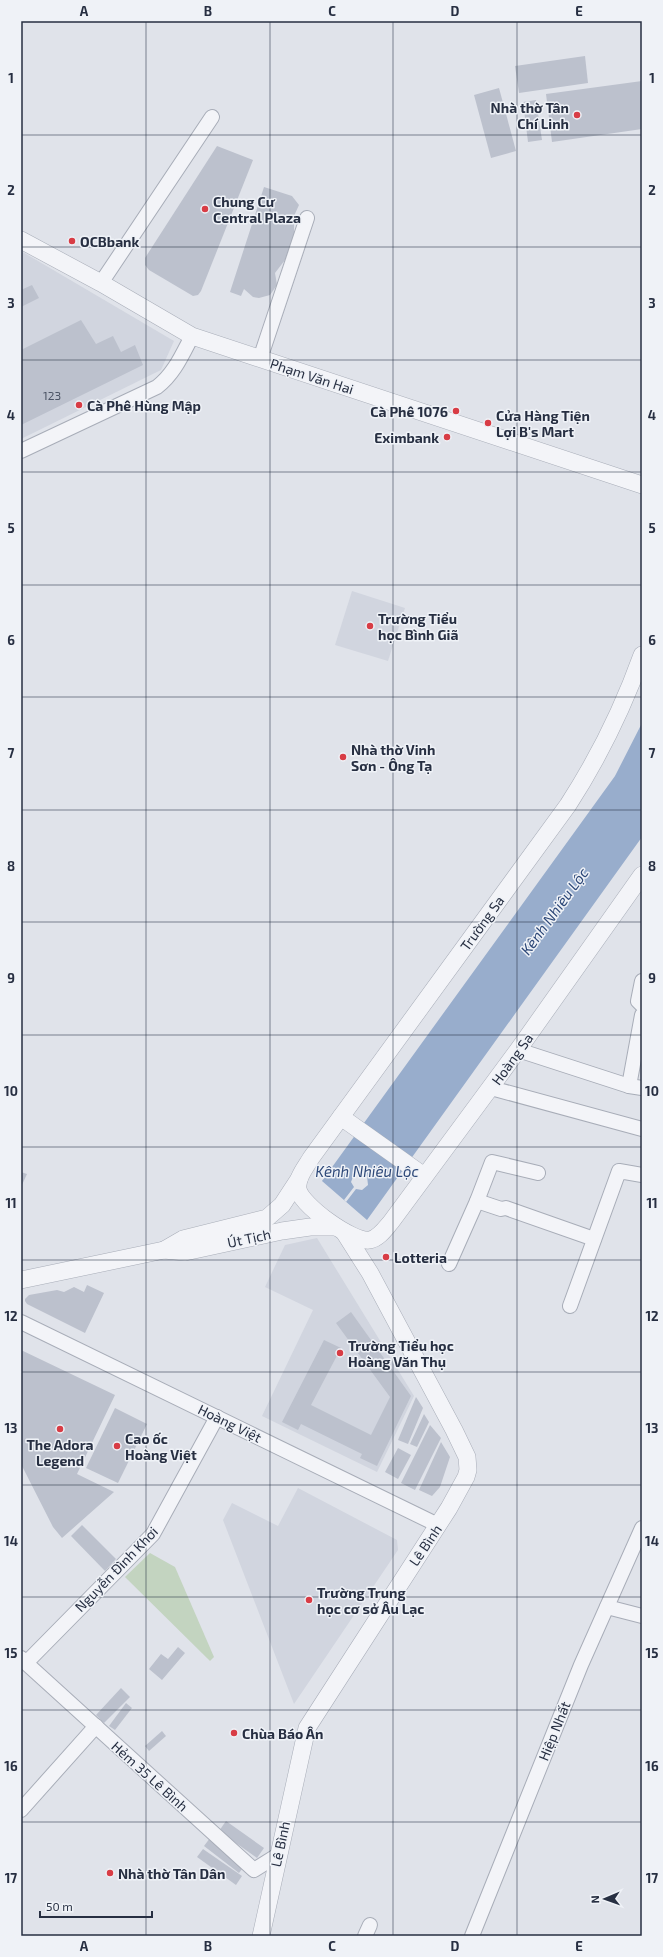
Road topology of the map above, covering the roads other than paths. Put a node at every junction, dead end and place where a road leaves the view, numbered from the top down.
1 (212, 117) dead end
2 (308, 218) dead end
3 (21, 240) edge
4 (101, 283) junction
5 (192, 336) junction
6 (260, 359) junction
7 (21, 451) edge
8 (642, 485) edge
9 (642, 655) edge
10 (642, 875) edge
11 (642, 981) edge
12 (642, 1005) edge
13 (642, 1015) edge
14 (518, 1050) junction
15 (636, 1087) edge
16 (491, 1088) junction
17 (346, 1120) junction
18 (642, 1129) edge
19 (419, 1172) junction
20 (538, 1173) dead end
21 (642, 1175) edge
22 (299, 1179) junction
23 (478, 1201) junction
24 (260, 1221) joint
25 (339, 1229) junction
26 (377, 1238) junction
27 (594, 1239) junction
28 (164, 1250) junction
29 (448, 1264) dead end
30 (370, 1273) junction
31 (21, 1280) edge
32 (570, 1306) dead end
33 (21, 1322) edge
34 (217, 1417) junction
35 (438, 1525) junction
36 (642, 1528) edge
37 (607, 1607) junction
38 (642, 1616) edge
39 (23, 1660) edge
40 (96, 1726) junction
41 (21, 1810) edge
42 (278, 1855) junction
43 (261, 1936) edge
44 (472, 1936) edge

1 - 4 street
2 - 6 street
3 - 4 street, Phạm Văn Hai
4 - 5 street, Phạm Văn Hai
5 - 6 street, Phạm Văn Hai
5 - 7 street
6 - 8 street, Phạm Văn Hai
9 - 17 street, Trường Sa
10 - 14 street, Hoàng Sa
11 - 12 street
13 - 15 street
14 - 15 street
14 - 16 street, Hoàng Sa
16 - 18 street
16 - 19 street, Hoàng Sa
17 - 19 street
17 - 22 street, Trường Sa
19 - 26 street, Hoàng Sa
20 - 23 street
21 - 27 street
22 - 24 street, Trường Sa
22 - 25 street
23 - 27 street
23 - 29 street
24 - 28 street, Út Tịch
25 - 26 street
25 - 28 street, Út Tịch
25 - 30 street, Lê Bình
26 - 30 street, Hoàng Sa
27 - 32 street
28 - 31 street, Út Tịch
30 - 35 street, Lê Bình
33 - 34 street, Hoàng Việt
34 - 35 street, Hoàng Việt
34 - 39 street, Nguyễn Đình Khơi
35 - 42 street, Lê Bình
36 - 37 street, Hiệp Nhất
37 - 38 street
37 - 44 street, Hiệp Nhất
39 - 40 street, Hẻm 35 Lê Bình
40 - 41 street
40 - 42 street, Hẻm 35 Lê Bình
42 - 43 street, Lê Bình

